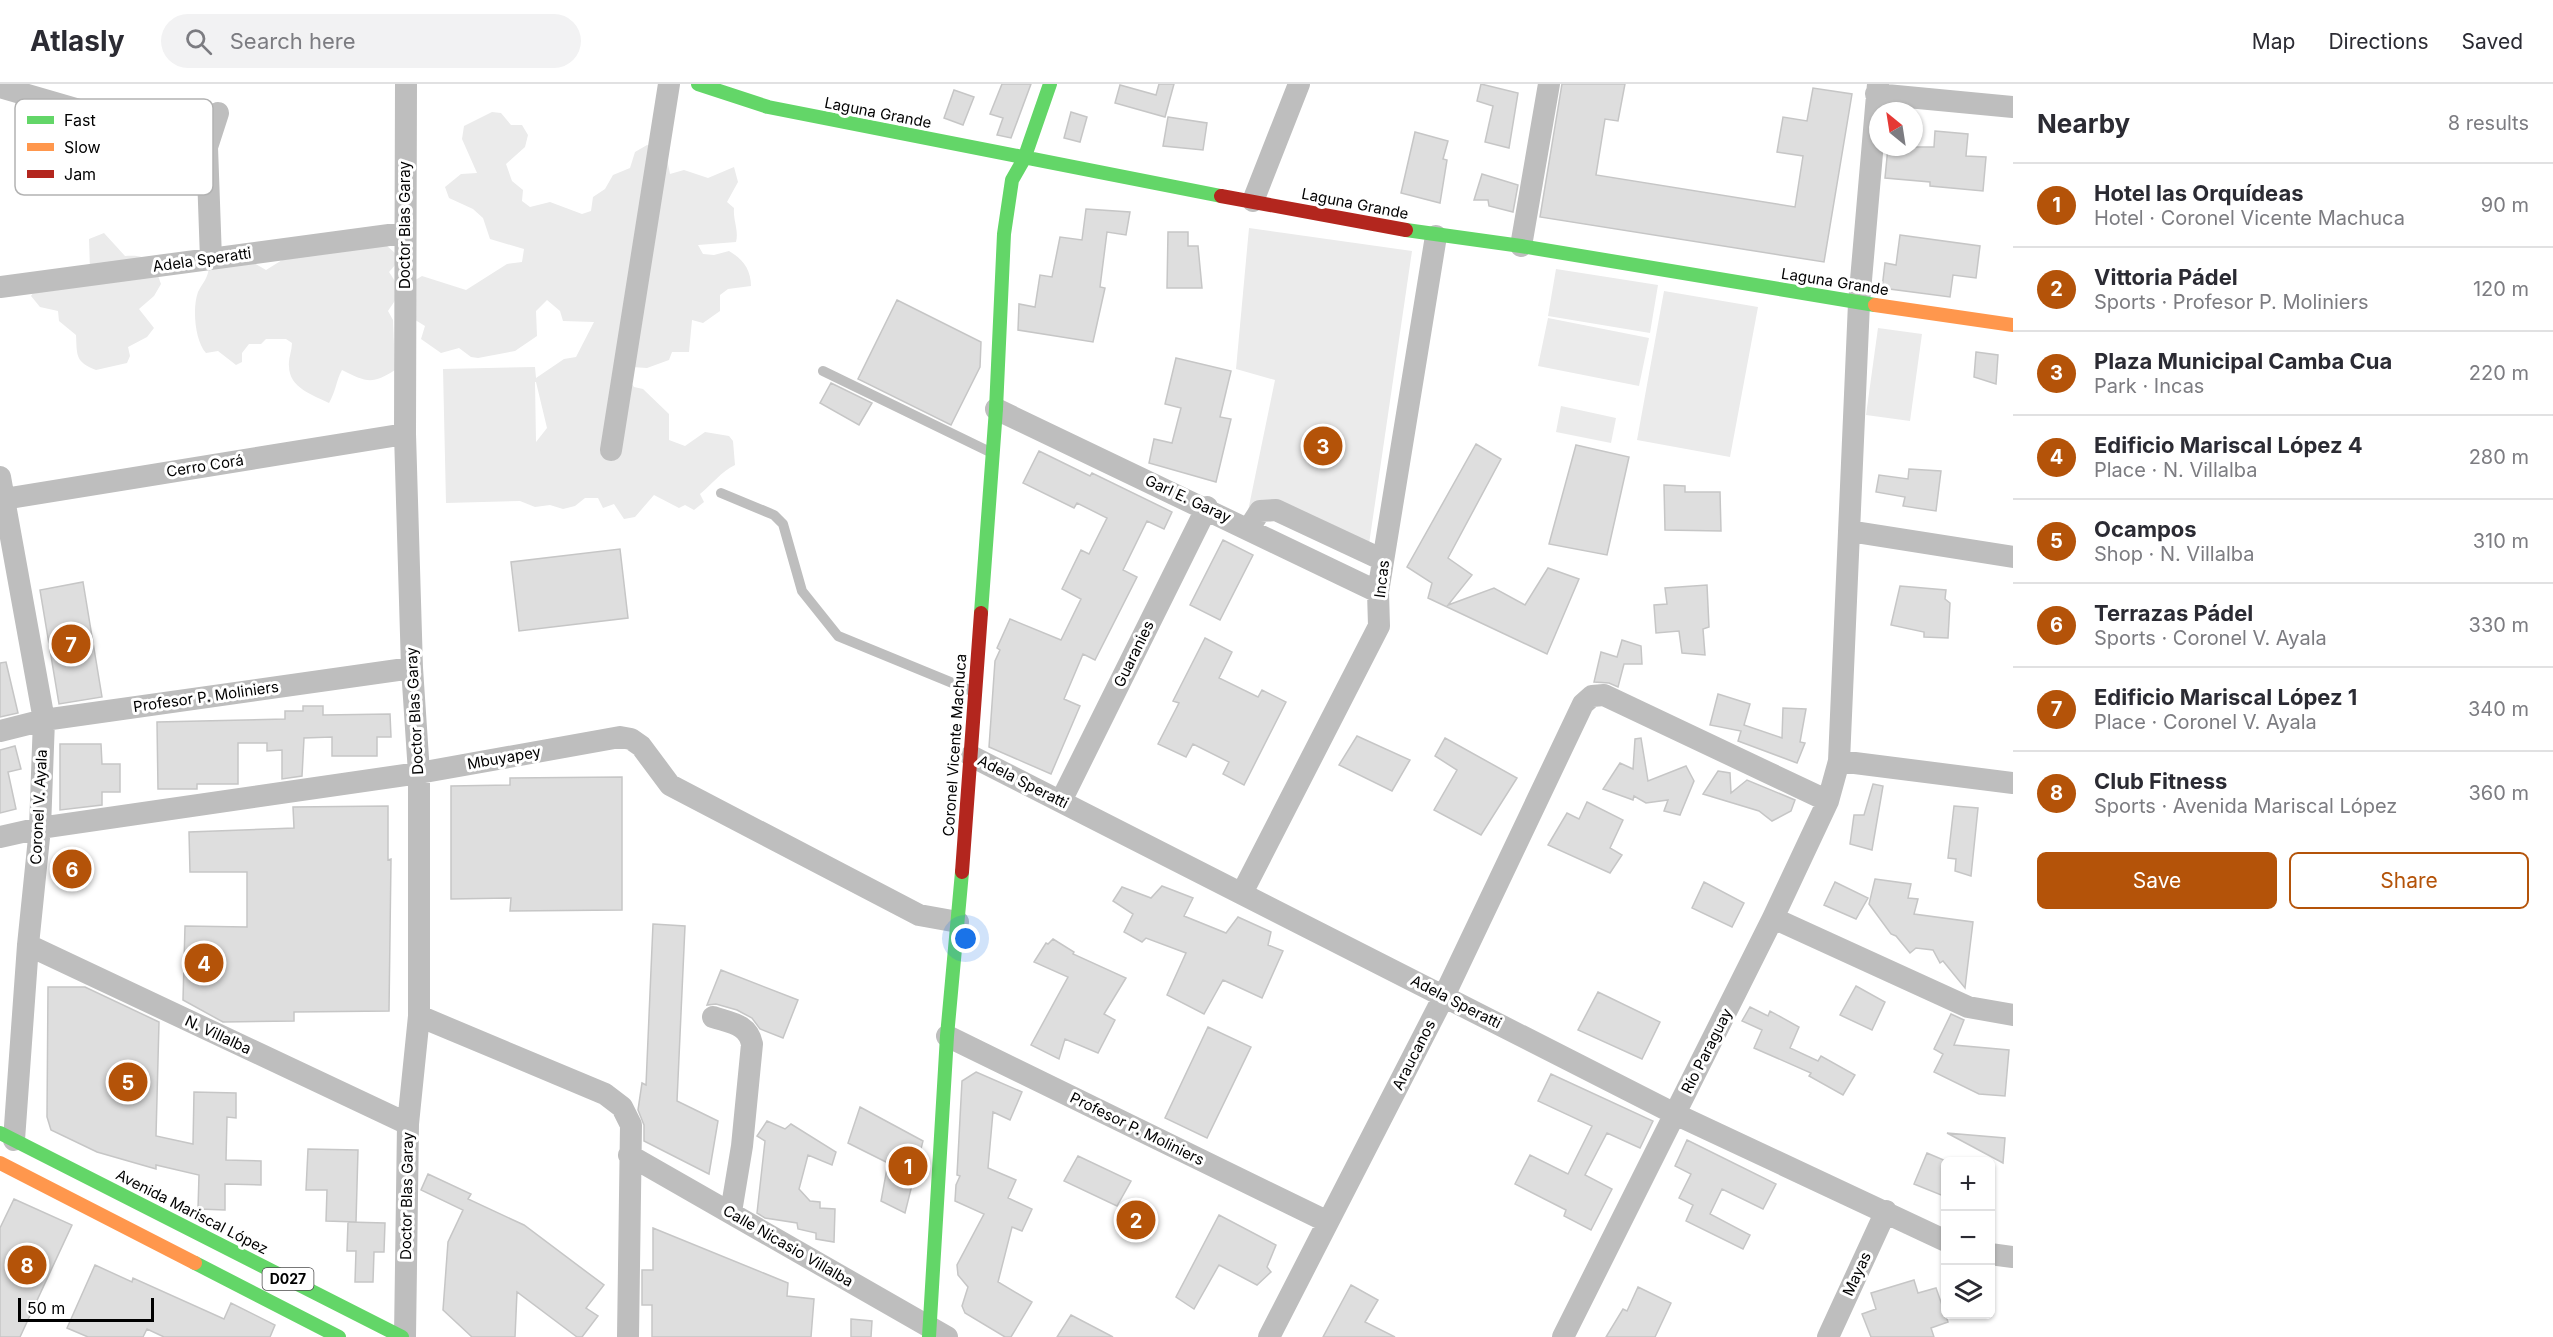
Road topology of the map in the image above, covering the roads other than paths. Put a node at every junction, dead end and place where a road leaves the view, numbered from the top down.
1 (406, 84) edge
2 (669, 84) edge
3 (698, 84) edge
4 (1050, 84) edge
5 (1299, 84) edge
6 (1549, 84) edge
7 (0, 87) edge
8 (1877, 89) edge
9 (57, 94) edge
10 (71, 99) edge
11 (2013, 107) edge
12 (218, 113) dead end
13 (213, 128) edge
14 (1024, 159) junction
15 (209, 195) edge
16 (1253, 201) junction
17 (404, 232) junction
18 (1436, 236) junction
19 (1521, 246) junction
20 (211, 259) junction
21 (0, 287) edge
22 (1858, 303) junction
23 (2013, 326) edge
24 (823, 370) dead end
25 (996, 408) junction
26 (405, 434) junction
27 (610, 450) dead end
28 (993, 454) junction
29 (2, 488) edge
30 (721, 493) dead end
31 (1207, 507) junction
32 (1249, 528) junction
33 (1849, 531) junction
34 (2013, 557) edge
35 (1383, 560) junction
36 (1378, 592) junction
37 (412, 668) junction
38 (975, 692) junction
39 (44, 720) junction
40 (0, 731) edge
41 (971, 756) junction
42 (1839, 761) junction
43 (419, 773) junction
44 (2013, 783) edge
45 (1061, 801) junction
46 (1828, 801) junction
47 (40, 828) junction
48 (0, 837) edge
49 (1242, 893) junction
50 (1773, 918) junction
51 (958, 922) junction
52 (28, 945) junction
53 (1444, 996) junction
54 (2013, 1015) edge
55 (419, 1016) junction
56 (713, 1017) dead end
57 (947, 1036) junction
58 (1675, 1114) junction
59 (408, 1124) junction
60 (7, 1137) edge
61 (629, 1155) junction
62 (1, 1167) edge
63 (1886, 1211) junction
64 (731, 1212) junction
65 (1328, 1222) junction
66 (1941, 1238) edge
67 (1995, 1255) edge
68 (2013, 1257) edge
69 (935, 1334) edge
70 (339, 1337) edge
71 (404, 1337) edge
72 (628, 1337) edge
73 (1269, 1337) edge
74 (1563, 1337) edge
75 (1828, 1337) edge

1 - 17 street, Doctor Blas Garay
2 - 27 street
3 - 14 main road, Laguna Grande
4 - 14 main road, Coronel Vicente Machuca
5 - 16 street
6 - 19 street
7 - 9 street
8 - 11 street
8 - 22 street, Río Paraguay
9 - 10 street
12 - 13 street
14 - 16 main road, Laguna Grande
14 - 25 main road, Coronel Vicente Machuca
15 - 20 street
16 - 18 main road, Laguna Grande
17 - 20 street, Adela Speratti
17 - 26 street, Doctor Blas Garay
18 - 19 main road, Laguna Grande
18 - 35 street, Incas
19 - 22 main road, Laguna Grande
20 - 21 street, Adela Speratti
22 - 23 main road, Laguna Grande
22 - 33 street, Río Paraguay
24 - 28 lane
25 - 28 main road, Coronel Vicente Machuca
25 - 31 street, Garl E. Garay
26 - 29 street, Cerro Corá
26 - 37 street, Doctor Blas Garay
28 - 38 main road, Coronel Vicente Machuca
29 - 39 street, Coronel V. Ayala
30 - 38 lane
31 - 32 street, Garl E. Garay
31 - 45 street, Guaranies
32 - 35 street
32 - 36 street, Garl E. Garay
33 - 34 street
33 - 42 street, Río Paraguay
35 - 36 street, Incas
36 - 49 street, Incas
37 - 39 street, Profesor P. Moliniers
37 - 43 street, Doctor Blas Garay
38 - 41 main road, Coronel Vicente Machuca
39 - 40 street, Profesor P. Moliniers
39 - 47 street, Coronel V. Ayala
41 - 45 street, Adela Speratti
41 - 51 main road, Coronel Vicente Machuca
42 - 44 street
42 - 46 street, Río Paraguay
43 - 47 street, Mbuyapey
43 - 51 street, Mbuyapey
43 - 55 street, Doctor Blas Garay
45 - 49 street, Adela Speratti
46 - 50 street, Río Paraguay
46 - 53 street, Araucanos
47 - 48 street, Mbuyapey
47 - 52 street, Coronel V. Ayala
49 - 53 street, Adela Speratti
50 - 54 street
50 - 58 street, Río Paraguay
51 - 57 main road, Coronel Vicente Machuca
52 - 59 street, N. Villalba
52 - 60 street, Coronel V. Ayala
53 - 58 street, Adela Speratti
53 - 65 street, Araucanos
55 - 59 street, Doctor Blas Garay
55 - 61 street
56 - 64 street
57 - 65 street, Profesor P. Moliniers
57 - 69 main road, Coronel Vicente Machuca
58 - 63 street, Adela Speratti
58 - 74 street, Río Paraguay
59 - 71 street, Doctor Blas Garay
60 - 62 main road
60 - 71 main road, Avenida Mariscal López / D027
61 - 64 street, Calle Nicasio Villalba
61 - 72 street
62 - 70 main road, D027
63 - 66 street, Adela Speratti
63 - 75 street, Mayas
64 - 69 street, Calle Nicasio Villalba
65 - 73 street, Araucanos
67 - 68 street

